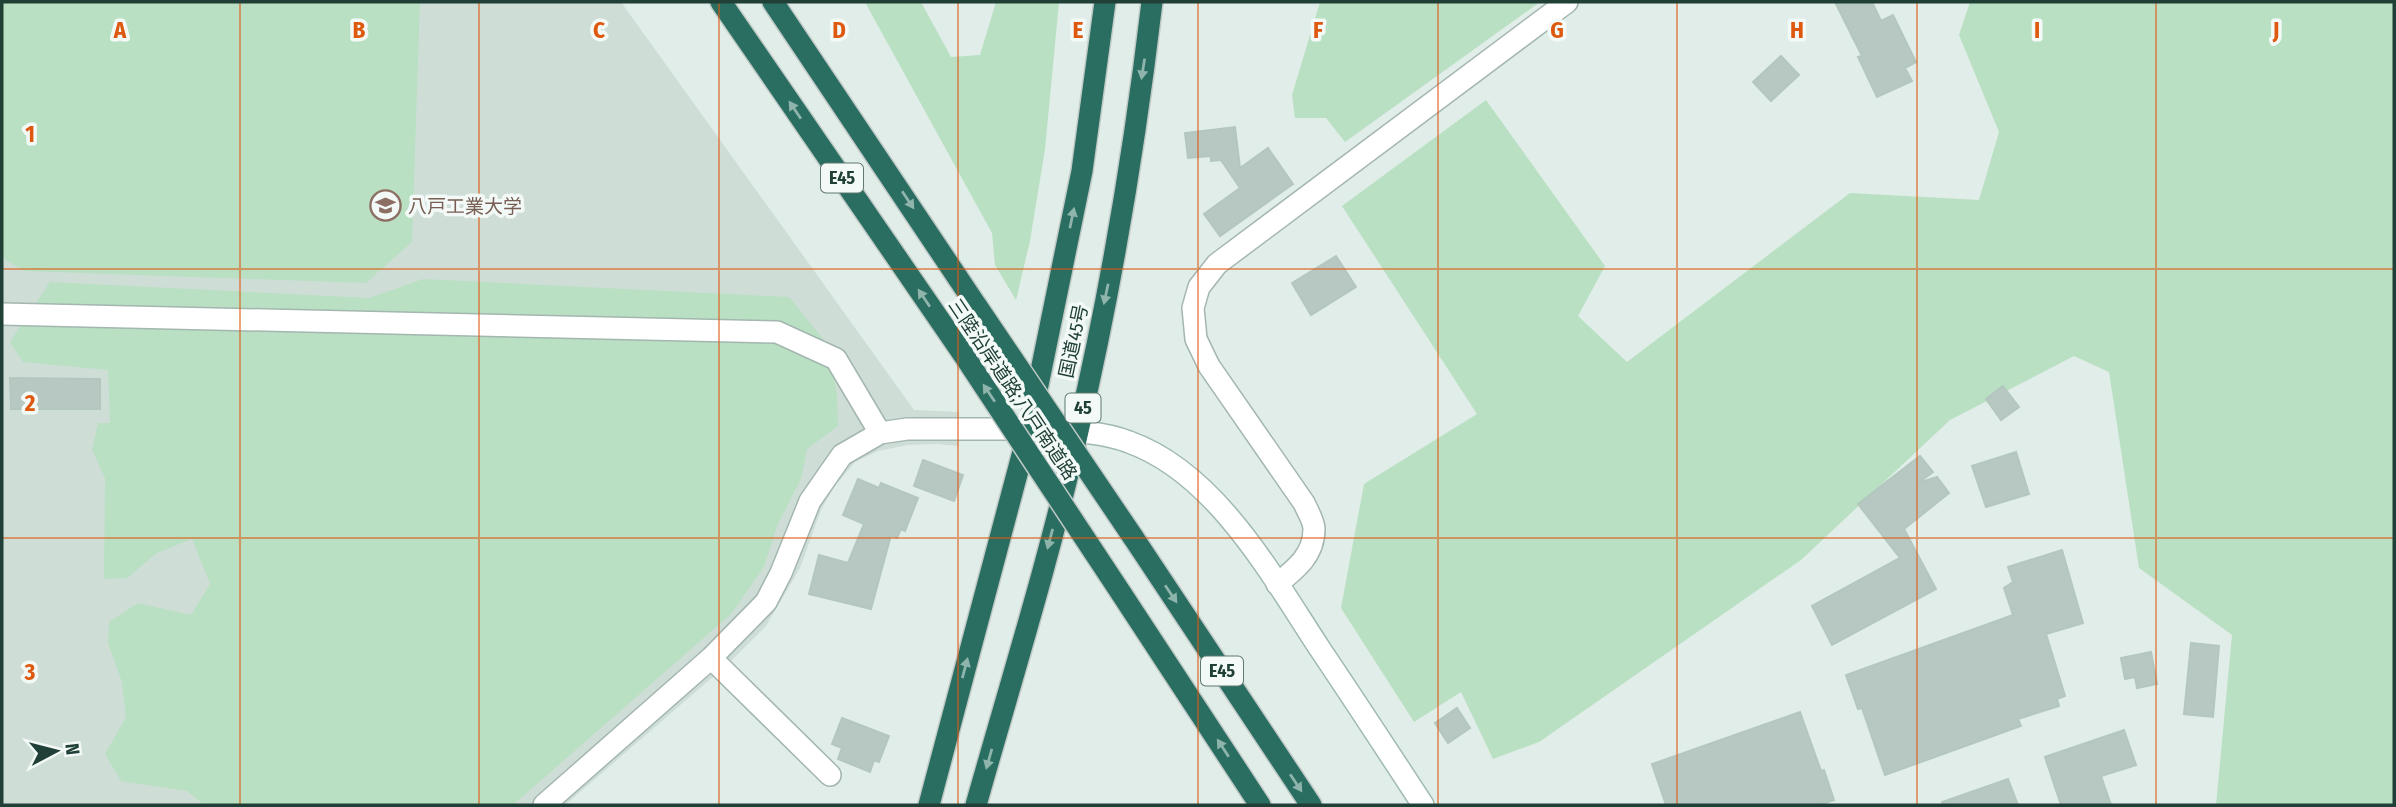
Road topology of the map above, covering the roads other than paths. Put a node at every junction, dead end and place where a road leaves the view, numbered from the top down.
1 (721, 2) edge
2 (773, 2) edge
3 (789, 2) edge
4 (1105, 2) edge
5 (1152, 2) edge
6 (1567, 2) edge
7 (890, 173) junction
8 (2, 314) edge
9 (1029, 429) junction
10 (1078, 432) junction
11 (880, 433) junction
12 (1277, 584) junction
13 (711, 658) junction
14 (830, 775) dead end
15 (544, 805) edge
16 (929, 805) edge
17 (975, 805) edge
18 (1260, 805) edge
19 (1311, 805) edge
20 (1423, 805) edge

18 -> 1 highway, 三陸沿岸道路;八戸南道路 / E45, bridge
2 - 7 highway, 三陸沿岸道路;八戸南道路 / E45
3 - 7 highway
9 -> 4 highway, 国道45号 / 45
5 -> 10 highway, 国道45号 / 45
6 - 12 street
7 -> 19 highway, 三陸沿岸道路;八戸南道路 / E45, bridge
8 - 11 street
9 - 10 street
9 - 11 street
16 -> 9 highway, 国道45号 / 45
10 - 12 street
10 -> 17 highway, 国道45号 / 45
11 - 13 street
12 - 20 street
13 - 14 street
13 - 15 street

